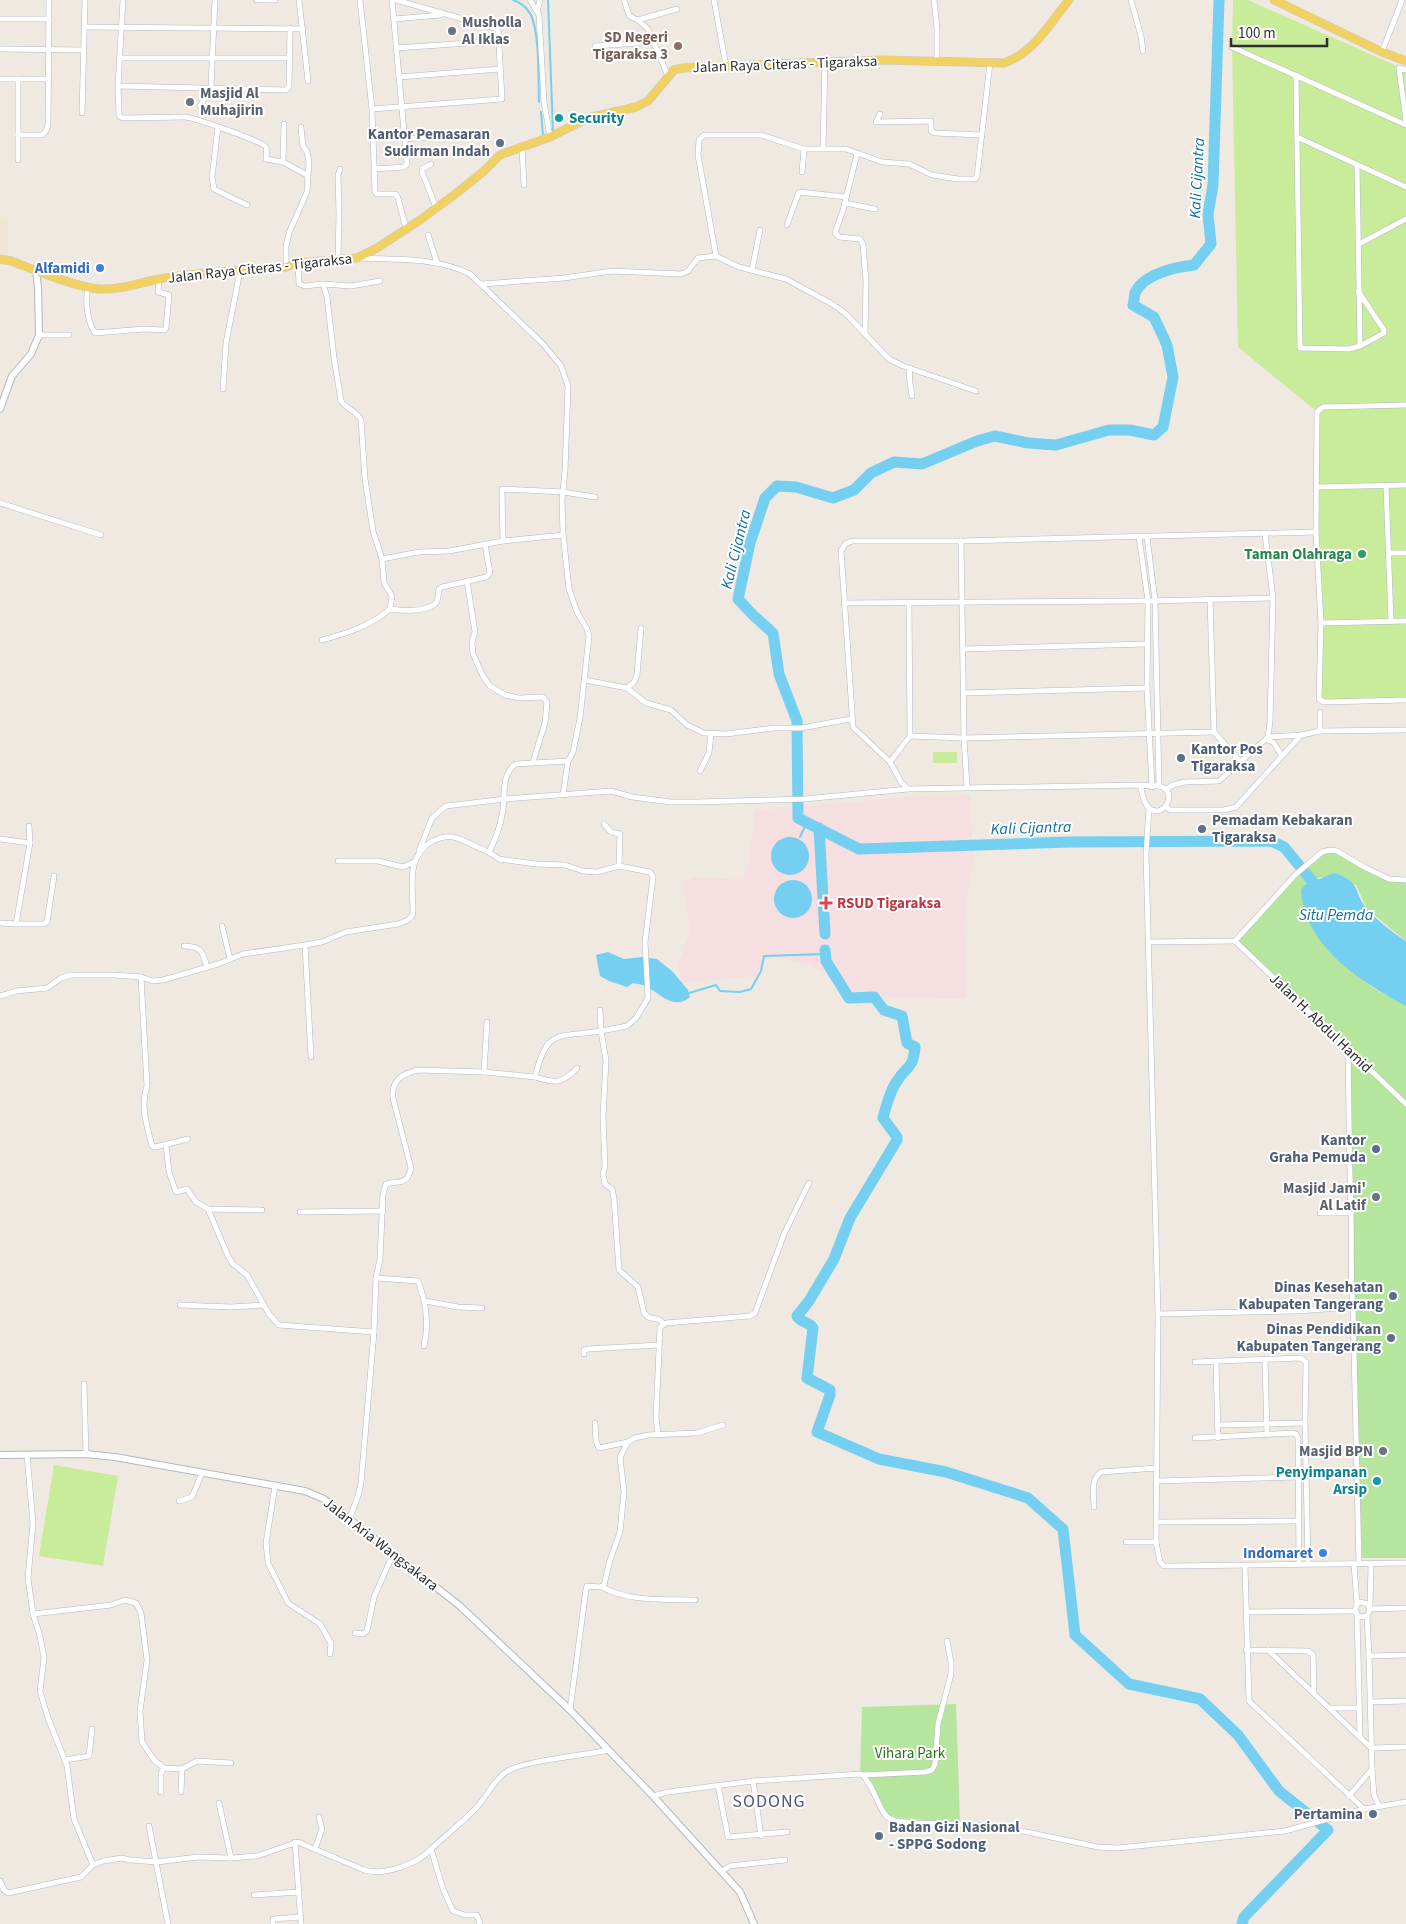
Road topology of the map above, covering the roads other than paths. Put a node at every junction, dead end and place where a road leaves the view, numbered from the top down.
1 (49, 0) edge
2 (85, 0) edge
3 (123, 0) edge
4 (215, 0) edge
5 (257, 0) edge
6 (275, 0) edge
7 (299, 0) edge
8 (360, 0) edge
9 (392, 0) edge
10 (396, 0) edge
11 (530, 0) edge
12 (540, 0) edge
13 (624, 0) edge
14 (714, 0) edge
15 (934, 0) edge
16 (1069, 0) edge
17 (1131, 0) edge
18 (1274, 0) edge
19 (1402, 0) edge
20 (677, 9) dead end
21 (537, 12) junction
22 (445, 15) junction
23 (0, 19) edge
24 (49, 19) junction
25 (394, 19) junction
26 (638, 20) junction
27 (84, 27) junction
28 (122, 27) junction
29 (214, 28) junction
30 (290, 28) junction
31 (302, 29) junction
32 (499, 41) junction
33 (654, 42) junction
34 (595, 46) dead end
35 (1232, 47) dead end
36 (396, 48) junction
37 (0, 49) edge
38 (49, 50) junction
39 (84, 50) junction
40 (1142, 51) dead end
41 (1382, 52) junction
42 (120, 58) junction
43 (212, 58) junction
44 (290, 58) junction
45 (937, 61) junction
46 (1406, 61) edge
47 (825, 62) junction
48 (990, 63) junction
49 (726, 66) junction
50 (500, 69) junction
51 (1406, 70) edge
52 (668, 76) junction
53 (1296, 76) junction
54 (399, 77) junction
55 (0, 79) edge
56 (18, 79) junction
57 (49, 79) junction
58 (308, 81) dead end
59 (118, 86) junction
60 (211, 87) junction
61 (200, 106) dead end
62 (400, 107) junction
63 (372, 109) junction
64 (82, 113) dead end
65 (880, 114) dead end
66 (284, 124) dead end
67 (1406, 124) edge
68 (218, 127) junction
69 (301, 127) dead end
70 (485, 132) dead end
71 (18, 135) junction
72 (982, 135) junction
73 (550, 136) junction
74 (1297, 137) junction
75 (404, 139) junction
76 (522, 148) junction
77 (823, 148) junction
78 (804, 149) junction
79 (857, 154) junction
80 (18, 160) dead end
81 (283, 162) junction
82 (431, 164) dead end
83 (1357, 165) junction
84 (340, 169) dead end
85 (375, 169) junction
86 (802, 172) dead end
87 (307, 175) junction
88 (524, 185) dead end
89 (1406, 187) edge
90 (846, 200) junction
91 (247, 205) dead end
92 (436, 207) junction
93 (875, 210) dead end
94 (1406, 219) edge
95 (787, 225) dead end
96 (406, 228) junction
97 (760, 230) dead end
98 (428, 235) dead end
99 (1359, 244) junction
100 (716, 256) junction
101 (358, 258) junction
102 (0, 259) edge
103 (338, 260) junction
104 (298, 263) junction
105 (437, 263) junction
106 (286, 267) junction
107 (36, 270) junction
108 (752, 270) junction
109 (240, 271) junction
110 (159, 279) junction
111 (380, 281) dead end
112 (323, 284) junction
113 (482, 284) junction
114 (88, 287) junction
115 (1358, 291) junction
116 (864, 333) junction
117 (39, 336) junction
118 (69, 336) dead end
119 (1360, 346) junction
120 (910, 368) junction
121 (223, 389) dead end
122 (976, 391) dead end
123 (912, 396) dead end
124 (1406, 406) edge
125 (0, 409) edge
126 (1386, 485) junction
127 (1406, 485) edge
128 (1317, 487) junction
129 (564, 492) junction
130 (595, 497) dead end
131 (0, 503) edge
132 (1316, 532) junction
133 (1265, 534) junction
134 (101, 535) dead end
135 (564, 535) junction
136 (1139, 537) junction
137 (1147, 537) junction
138 (503, 541) junction
139 (961, 541) junction
140 (485, 544) junction
141 (1388, 553) junction
142 (1406, 553) edge
143 (382, 559) junction
144 (467, 580) junction
145 (1272, 598) junction
146 (1210, 599) junction
147 (1155, 600) junction
148 (1148, 601) junction
149 (844, 602) junction
150 (909, 603) junction
151 (963, 603) junction
152 (390, 609) junction
153 (1390, 621) junction
154 (1406, 621) edge
155 (1321, 623) junction
156 (641, 628) dead end
157 (322, 640) dead end
158 (1147, 644) junction
159 (963, 649) junction
160 (585, 680) junction
161 (627, 688) junction
162 (1147, 688) junction
163 (963, 693) junction
164 (1406, 700) edge
165 (1320, 712) dead end
166 (851, 719) junction
167 (1406, 730) edge
168 (1320, 731) junction
169 (1214, 732) junction
170 (711, 734) junction
171 (1149, 734) junction
172 (1158, 734) junction
173 (1302, 735) junction
174 (910, 736) junction
175 (964, 738) junction
176 (1267, 738) junction
177 (1282, 756) junction
178 (568, 761) junction
179 (1240, 761) junction
180 (534, 762) junction
181 (890, 762) junction
182 (700, 771) dead end
183 (1140, 785) junction
184 (1152, 786) junction
185 (1159, 786) junction
186 (967, 787) junction
187 (908, 789) junction
188 (1166, 789) junction
189 (563, 795) junction
190 (505, 799) junction
191 (1166, 807) junction
192 (1148, 808) junction
193 (604, 824) dead end
194 (29, 826) dead end
195 (0, 839) edge
196 (30, 843) junction
197 (489, 852) junction
198 (418, 854) junction
199 (338, 861) dead end
200 (414, 862) junction
201 (619, 866) junction
202 (54, 876) dead end
203 (1406, 880) edge
204 (0, 923) edge
205 (16, 924) junction
206 (222, 926) dead end
207 (1235, 941) junction
208 (1150, 942) junction
209 (305, 945) junction
210 (184, 946) dead end
211 (230, 959) junction
212 (207, 967) junction
213 (141, 977) junction
214 (0, 992) edge
215 (16, 992) junction
216 (0, 996) edge
217 (600, 1010) dead end
218 (487, 1022) dead end
219 (601, 1031) junction
220 (1348, 1049) junction
221 (311, 1058) dead end
222 (577, 1068) dead end
223 (484, 1072) junction
224 (535, 1077) junction
225 (1406, 1104) edge
226 (188, 1139) dead end
227 (166, 1145) junction
228 (809, 1183) dead end
229 (208, 1209) junction
230 (262, 1210) dead end
231 (383, 1211) junction
232 (300, 1212) dead end
233 (1351, 1212) junction
234 (1320, 1213) dead end
235 (376, 1278) junction
236 (425, 1301) junction
237 (180, 1305) dead end
238 (264, 1305) junction
239 (1353, 1307) junction
240 (482, 1308) dead end
241 (1158, 1314) junction
242 (664, 1324) junction
243 (374, 1332) junction
244 (659, 1345) junction
245 (424, 1346) dead end
246 (584, 1354) dead end
247 (1265, 1360) junction
248 (1216, 1361) junction
249 (1195, 1362) dead end
250 (84, 1384) dead end
251 (595, 1423) dead end
252 (1305, 1423) junction
253 (1266, 1424) junction
254 (723, 1425) dead end
255 (1218, 1425) junction
256 (658, 1434) junction
257 (1267, 1435) junction
258 (1195, 1438) dead end
259 (1218, 1438) junction
260 (628, 1442) junction
261 (86, 1454) junction
262 (0, 1455) edge
263 (27, 1455) junction
264 (1157, 1468) junction
265 (202, 1473) junction
266 (1297, 1478) junction
267 (1158, 1481) junction
268 (275, 1486) junction
269 (179, 1502) dead end
270 (1298, 1503) junction
271 (1307, 1503) junction
272 (1094, 1507) dead end
273 (349, 1520) junction
274 (1298, 1521) junction
275 (1156, 1522) junction
276 (1126, 1542) dead end
277 (1156, 1542) junction
278 (393, 1554) junction
279 (1406, 1563) edge
280 (1299, 1564) junction
281 (1308, 1564) junction
282 (1356, 1564) junction
283 (1371, 1564) junction
284 (1245, 1566) junction
285 (602, 1586) junction
286 (696, 1600) dead end
287 (1357, 1604) junction
288 (1370, 1608) junction
289 (1406, 1608) edge
290 (1246, 1612) junction
291 (1356, 1613) junction
292 (33, 1614) junction
293 (1366, 1616) junction
294 (354, 1633) dead end
295 (947, 1641) dead end
296 (1246, 1650) junction
297 (1268, 1650) junction
298 (330, 1654) dead end
299 (1406, 1655) edge
300 (1369, 1656) junction
301 (1314, 1693) junction
302 (1370, 1702) junction
303 (1406, 1702) edge
304 (1330, 1708) junction
305 (1358, 1708) junction
306 (570, 1710) junction
307 (92, 1729) dead end
308 (1360, 1737) junction
309 (1406, 1747) edge
310 (1371, 1748) junction
311 (608, 1750) junction
312 (65, 1760) junction
313 (231, 1763) dead end
314 (164, 1768) junction
315 (182, 1768) junction
316 (1372, 1769) junction
317 (864, 1775) junction
318 (753, 1781) junction
319 (718, 1786) junction
320 (161, 1792) dead end
321 (181, 1792) dead end
322 (653, 1796) junction
323 (1349, 1796) junction
324 (1406, 1802) edge
325 (220, 1803) dead end
326 (1379, 1806) junction
327 (1364, 1810) junction
328 (319, 1816) dead end
329 (149, 1826) dead end
330 (787, 1832) dead end
331 (761, 1836) junction
332 (295, 1842) junction
333 (315, 1849) junction
334 (431, 1849) junction
335 (231, 1858) junction
336 (785, 1860) dead end
337 (157, 1862) junction
338 (93, 1865) junction
339 (722, 1871) junction
340 (0, 1881) edge
341 (299, 1892) junction
342 (254, 1895) dead end
343 (301, 1917) junction
344 (168, 1924) edge
345 (273, 1924) edge
346 (301, 1924) edge
347 (480, 1924) edge
348 (754, 1924) edge

1 - 24 street
2 - 27 street
3 - 28 street
4 - 29 street
5 - 6 street
7 - 31 street
8 - 63 street
9 - 25 street
10 - 22 street
11 - 21 street
12 - 21 street
13 - 26 street
14 - 49 street
15 - 45 street
16 - 48 main road, Jalan Raya Citeras - Tigaraksa
17 - 40 street
18 - 41 main road
19 - 41 street
20 - 26 street
21 - 73 street
22 - 25 street
22 - 32 street
23 - 24 street
24 - 38 street
25 - 36 street
26 - 33 street
27 - 28 street
27 - 39 street
28 - 29 street
28 - 42 street
29 - 30 street
29 - 43 street
30 - 31 street
30 - 44 street
31 - 58 street
32 - 36 street
32 - 50 street
33 - 34 street
33 - 52 street
35 - 53 street
36 - 54 street
37 - 38 street
38 - 39 street
38 - 57 street
39 - 64 street
41 - 46 main road
42 - 43 street
42 - 59 street
43 - 44 street
43 - 60 street
44 - 60 street
45 - 47 main road, Jalan Raya Citeras - Tigaraksa
45 - 48 main road, Jalan Raya Citeras - Tigaraksa
47 - 49 main road, Jalan Raya Citeras - Tigaraksa
47 - 77 street
48 - 72 street
49 - 52 main road, Jalan Raya Citeras - Tigaraksa
50 - 54 street
50 - 62 street
51 - 67 street
52 - 73 main road, Jalan Raya Citeras - Tigaraksa
53 - 67 street
53 - 74 street
54 - 62 street
55 - 56 street
56 - 57 street
56 - 71 street
57 - 71 street
59 - 60 street
59 - 68 street
60 - 61 street
62 - 63 street
62 - 75 street
63 - 85 street
65 - 72 street
66 - 81 street
68 - 81 street
68 - 91 street
69 - 87 street
70 - 75 street
71 - 80 street
72 - 79 street
73 - 76 main road, Jalan Raya Citeras - Tigaraksa
74 - 83 street
74 - 119 street
75 - 85 street
76 - 88 street
76 - 92 main road, Jalan Raya Citeras - Tigaraksa
77 - 78 street
77 - 79 street
78 - 86 street
78 - 100 street
79 - 90 street
81 - 87 street
82 - 92 street
83 - 89 street
83 - 99 street
84 - 103 street
85 - 96 street
87 - 106 street
90 - 93 street
90 - 95 street
90 - 116 street
92 - 96 main road, Jalan Raya Citeras - Tigaraksa
94 - 99 street
96 - 101 main road, Jalan Raya Citeras - Tigaraksa
97 - 108 street
98 - 105 street
99 - 115 street
100 - 108 street
100 - 113 street
101 - 103 main road, Jalan Raya Citeras - Tigaraksa
101 - 105 street
102 - 107 main road, Jalan Raya Citeras - Tigaraksa
103 - 104 main road, Jalan Raya Citeras - Tigaraksa
104 - 106 main road, Jalan Raya Citeras - Tigaraksa
104 - 112 street
105 - 113 street
106 - 109 main road, Jalan Raya Citeras - Tigaraksa
107 - 114 main road, Jalan Raya Citeras - Tigaraksa
107 - 117 street
108 - 116 street
109 - 110 main road, Jalan Raya Citeras - Tigaraksa
109 - 121 street
110 - 114 main road, Jalan Raya Citeras - Tigaraksa
110 - 114 street
111 - 112 street
112 - 143 street
113 - 129 street
115 - 119 street
115 - 119 street
116 - 120 street
117 - 118 street
117 - 125 street
120 - 122 street
120 - 123 street
124 - 128 street
126 - 127 street
126 - 128 street
126 - 141 street
128 - 132 street
129 - 130 street
129 - 135 street
129 - 138 street
131 - 134 street
132 - 133 street
132 - 155 street
133 - 137 street
133 - 145 street
135 - 138 street
135 - 160 street
136 - 137 street
136 - 139 street
136 - 148 street
137 - 147 street
138 - 140 street
139 - 149 street
139 - 151 street
140 - 143 street
140 - 144 street
141 - 142 street
141 - 153 street
143 - 152 street
144 - 152 street
144 - 180 street
145 - 146 street
145 - 176 street
146 - 147 street
146 - 169 street
147 - 148 street
147 - 172 street
148 - 151 street
148 - 158 street
149 - 150 street
149 - 166 street
150 - 151 street
150 - 174 street
151 - 159 street
152 - 157 street
153 - 154 street
153 - 155 street
155 - 164 street
156 - 161 street
158 - 159 street
158 - 162 street
159 - 163 street
160 - 161 street
160 - 178 street
161 - 170 street
162 - 163 street
162 - 171 street
163 - 175 street
165 - 168 street
166 - 170 street
166 - 181 street
167 - 168 street
168 - 173 street
169 - 172 street
169 - 179 street
170 - 182 street
171 - 172 street
171 - 175 street
171 - 184 street
172 - 185 street
173 - 176 street
173 - 177 street
174 - 175 street
174 - 181 street
175 - 186 street
176 - 177 street
176 - 179 street
177 - 191 street
178 - 180 street
178 - 189 street
179 - 188 street
180 - 190 street
181 - 187 street
183 - 184 street
183 - 186 street
183 - 192 street
184 - 185 street
185 - 188 street
186 - 187 street
187 - 189 street
188 - 191 street
189 - 190 street
190 - 197 street
190 - 198 street
191 - 192 street
192 - 208 street
193 - 201 street
194 - 196 street
195 - 196 street
196 - 205 street
197 - 198 street
197 - 201 street
198 - 200 street
199 - 200 street
200 - 209 street
201 - 219 street
202 - 205 street
203 - 207 street
204 - 205 street
206 - 211 street
207 - 208 street
207 - 220 street, Jalan H. Abdul Hamid
208 - 241 street
209 - 211 street
209 - 221 street
210 - 212 street
211 - 212 street
212 - 213 street
213 - 215 street
213 - 227 street
214 - 215 street
215 - 216 street
217 - 219 street
218 - 223 street
219 - 224 street
219 - 242 street
220 - 225 street, Jalan H. Abdul Hamid
220 - 233 street
222 - 224 street
223 - 224 street
223 - 231 street
226 - 227 street
227 - 229 street
228 - 242 street
229 - 230 street
229 - 238 street
231 - 232 street
231 - 235 street
233 - 234 street
233 - 239 street
235 - 236 street
235 - 243 street
236 - 240 street
236 - 245 street
237 - 238 street
238 - 243 street
239 - 241 street
239 - 282 street
241 - 264 street
242 - 244 street
243 - 273 street
244 - 246 street
244 - 256 street
247 - 248 street
247 - 252 street
247 - 253 street
248 - 249 street
248 - 255 street
250 - 261 street
251 - 260 street
252 - 253 street
252 - 271 street
253 - 255 street
253 - 257 street
254 - 256 street
255 - 259 street
256 - 260 street
257 - 259 street
257 - 266 street
258 - 259 street
260 - 285 street
261 - 263 street, Jalan Aria Wangsakara
261 - 265 street, Jalan Aria Wangsakara
262 - 263 street, Jalan Aria Wangsakara
263 - 292 street
264 - 267 street
264 - 272 street
265 - 268 street, Jalan Aria Wangsakara
265 - 269 street
266 - 267 street
266 - 270 street
267 - 275 street
268 - 273 street, Jalan Aria Wangsakara
268 - 298 street
270 - 271 street
270 - 274 street
271 - 281 street
273 - 278 street, Jalan Aria Wangsakara
274 - 275 street
274 - 280 street
275 - 277 street
276 - 277 street
277 - 284 street
278 - 294 street
278 - 306 street, Jalan Aria Wangsakara
279 - 283 street
280 - 281 street
280 - 284 street
281 - 282 street
282 - 283 street
282 - 287 street
283 - 288 street
284 - 290 street
285 - 286 street
285 - 306 street
287 - 288 street
287 - 291 street
288 - 289 street
288 - 293 street
290 - 291 street
290 - 296 street
291 - 293 street
291 - 305 street
292 - 312 street
292 - 314 street
293 - 300 street
295 - 317 street
296 - 297 street
296 - 323 street
297 - 301 street
297 - 301 street
299 - 300 street
300 - 302 street
301 - 304 street
302 - 303 street
302 - 310 street
304 - 305 street
304 - 308 street
305 - 308 street
306 - 311 street, Jalan Aria Wangsakara
307 - 312 street
308 - 310 street
309 - 310 street
310 - 316 street
311 - 322 street, Jalan Aria Wangsakara
311 - 334 street
312 - 338 street
313 - 315 street
314 - 315 street
314 - 320 street
315 - 321 street
316 - 323 street
316 - 326 street
317 - 318 street
317 - 327 street
318 - 319 street
318 - 331 street
319 - 322 street
319 - 331 street
322 - 339 street, Jalan Aria Wangsakara
323 - 327 street
324 - 326 street
325 - 335 street
326 - 327 street
328 - 333 street
329 - 337 street
330 - 331 street
332 - 333 street
332 - 335 street
332 - 341 street
333 - 334 street
334 - 347 street
335 - 337 street
336 - 339 street
337 - 338 street
337 - 344 street
338 - 340 street
339 - 348 street, Jalan Aria Wangsakara
341 - 342 street
341 - 343 street
343 - 345 street
343 - 346 street

